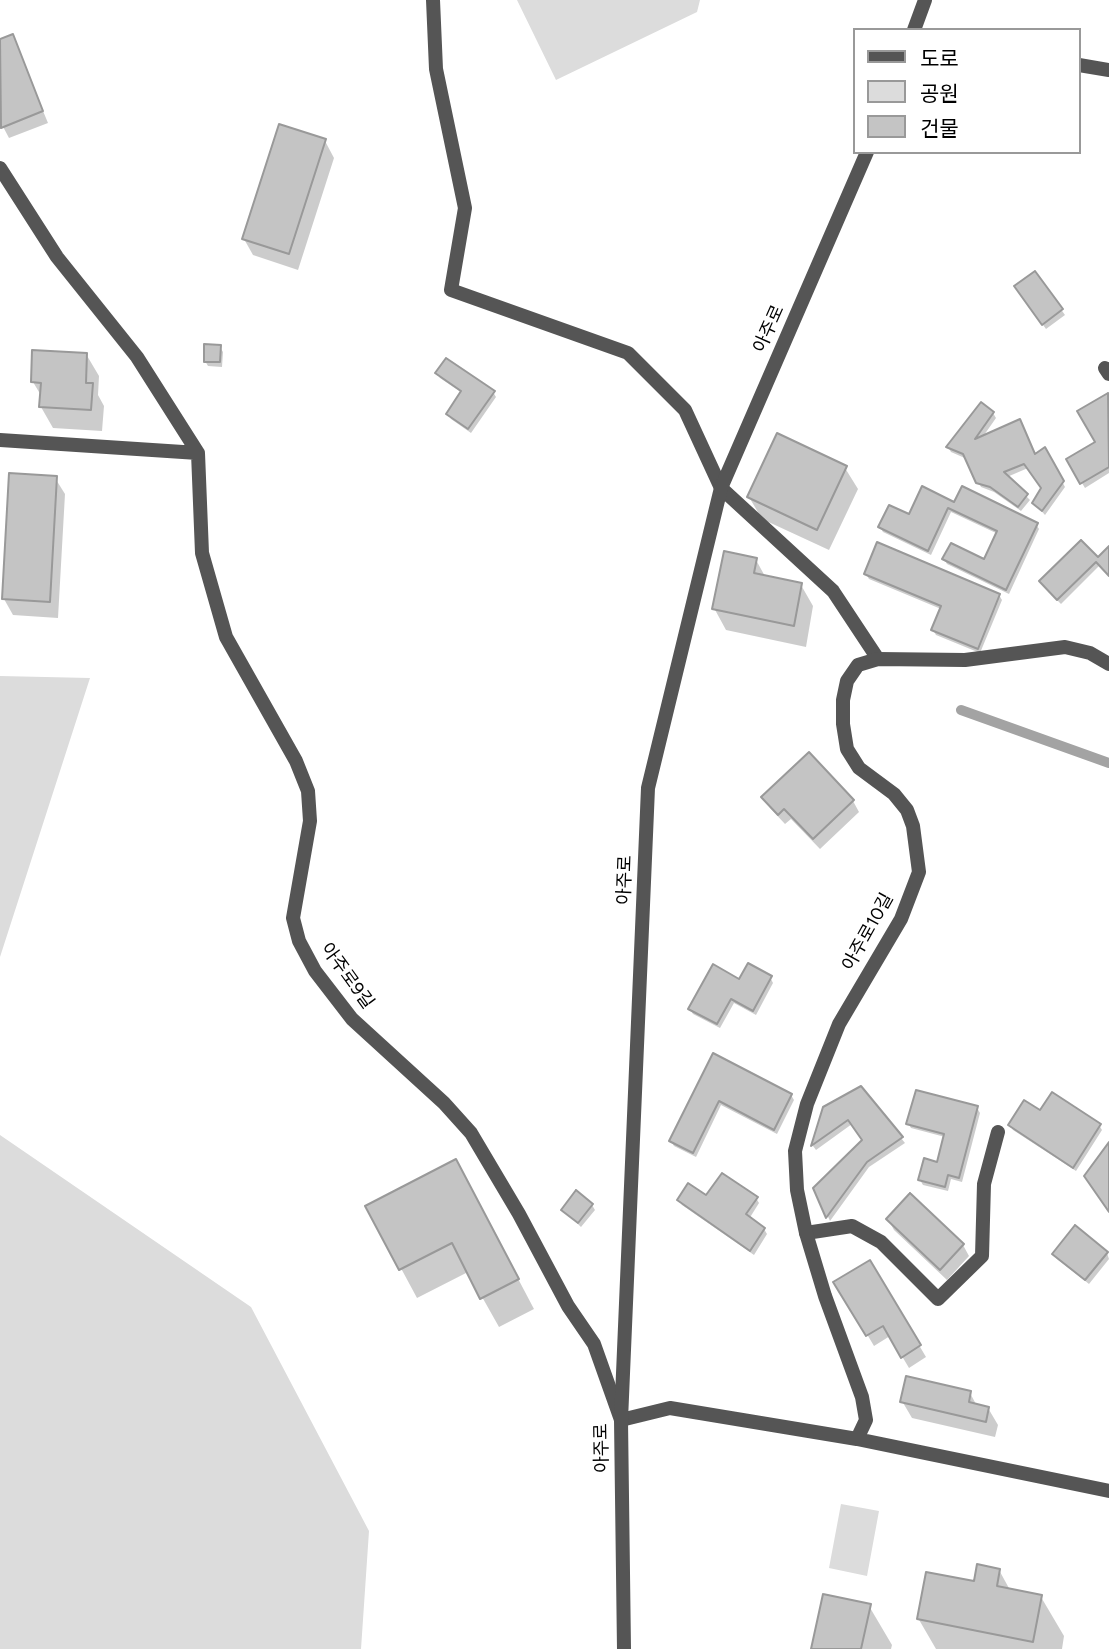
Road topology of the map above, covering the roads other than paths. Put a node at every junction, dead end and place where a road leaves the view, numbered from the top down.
1 (433, 0) edge
2 (925, 0) edge
3 (915, 28) edge
4 (1081, 65) edge
5 (1109, 71) edge
6 (866, 154) edge
7 (0, 168) edge
8 (0, 440) edge
9 (198, 453) junction
10 (721, 488) junction
11 (878, 659) junction
12 (1109, 664) edge
13 (998, 1132) dead end
14 (806, 1233) junction
15 (621, 1420) junction
16 (857, 1439) junction
17 (1109, 1491) edge
18 (624, 1649) edge

1 - 10 street
2 - 3 street
4 - 5 street
6 - 10 street, 아주로
7 - 9 street
8 - 9 street
9 - 15 street, 아주로9길
10 - 11 street
10 - 15 street, 아주로
11 - 12 street
11 - 14 street, 아주로10길
13 - 14 street
14 - 16 street, 아주로10길
15 - 16 street
15 - 18 street, 아주로
16 - 17 street

